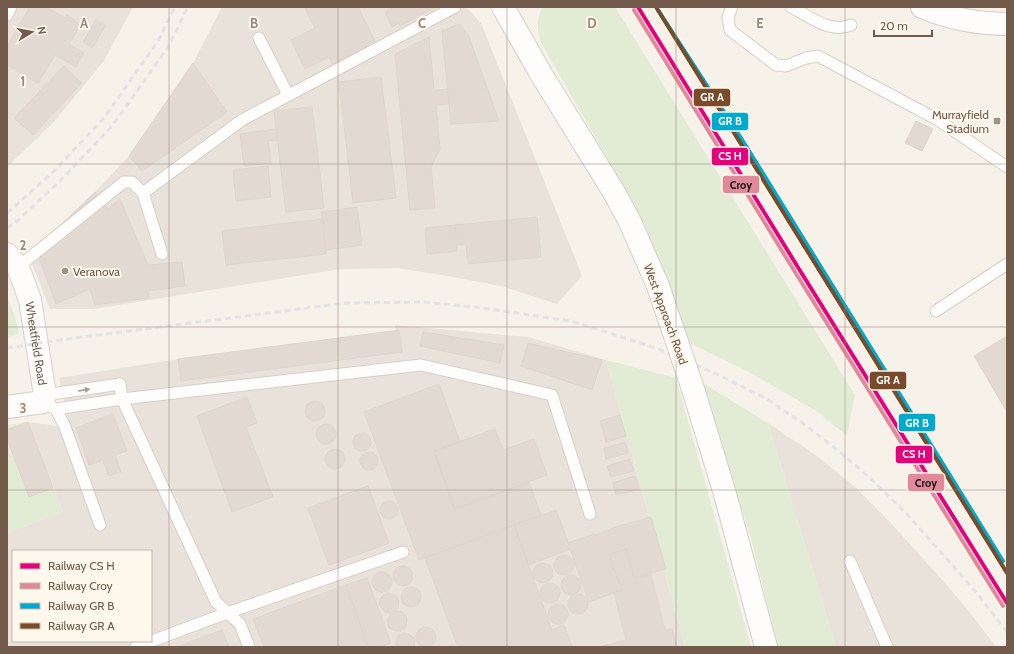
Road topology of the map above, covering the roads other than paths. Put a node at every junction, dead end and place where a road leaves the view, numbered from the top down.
1 (12, 7) edge
2 (454, 7) edge
3 (503, 7) edge
4 (732, 7) edge
5 (791, 7) edge
6 (922, 7) edge
7 (7, 15) edge
8 (1007, 24) edge
9 (851, 25) dead end
10 (259, 38) dead end
11 (288, 95) junction
12 (1007, 167) edge
13 (142, 192) junction
14 (162, 254) dead end
15 (13, 261) edge
16 (1007, 264) edge
17 (936, 311) dead end
18 (122, 399) junction
19 (48, 402) junction
20 (7, 407) edge
21 (590, 514) dead end
22 (100, 525) dead end
23 (403, 552) dead end
24 (850, 561) dead end
25 (227, 613) junction
26 (152, 641) edge
27 (149, 642) edge
28 (136, 647) edge
29 (249, 647) edge
30 (766, 647) edge
31 (887, 647) edge

1 - 7 lane
2 - 11 lane
3 - 30 street, West Approach Road, bridge
4 - 12 lane
5 - 9 lane
6 - 8 street
10 - 11 lane
11 - 13 lane
13 - 14 lane
13 - 15 lane
15 - 19 street, Wheatfield Road
16 - 17 lane
18 - 19 lane
19 -> 18 lane
18 - 21 lane
18 - 25 lane
19 - 20 street, Wheatfield Road
19 - 22 lane
23 - 25 lane
24 - 31 lane
25 - 26 lane
25 - 29 lane
27 - 28 lane

